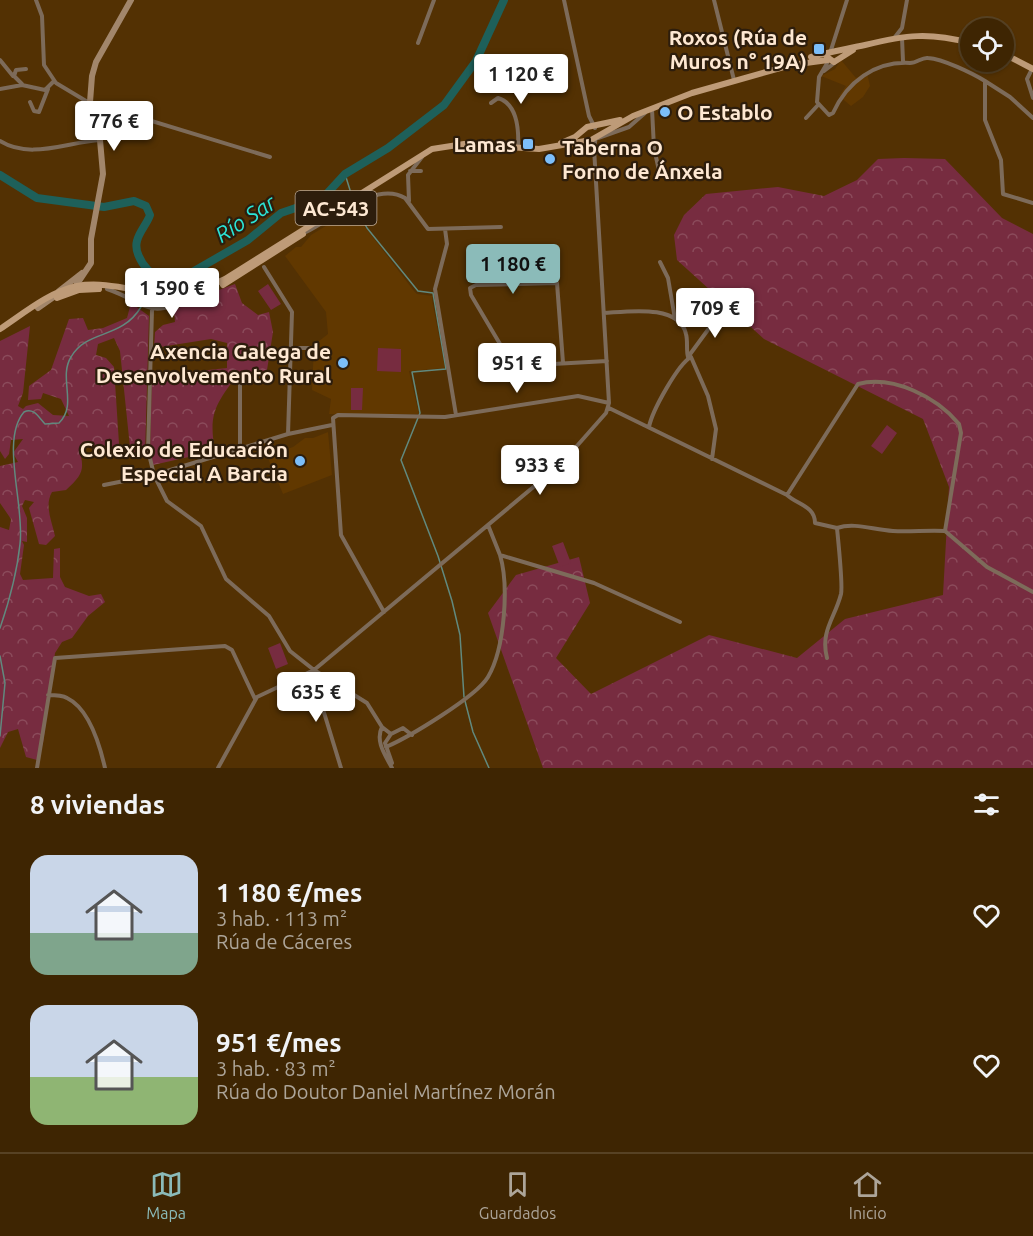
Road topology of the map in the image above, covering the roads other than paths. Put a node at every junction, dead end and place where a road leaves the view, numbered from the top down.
1 (36, 0) edge
2 (131, 0) edge
3 (434, 0) edge
4 (564, 0) edge
5 (714, 0) edge
6 (847, 0) edge
7 (907, 0) edge
8 (902, 28) junction
9 (901, 36) junction
10 (960, 41) edge
11 (418, 43) dead end
12 (835, 52) junction
13 (1014, 59) edge
14 (0, 60) edge
15 (828, 60) junction
16 (903, 61) junction
17 (791, 65) junction
18 (26, 69) dead end
19 (1033, 69) edge
20 (824, 71) junction
21 (14, 76) junction
22 (734, 80) junction
23 (54, 81) junction
24 (985, 81) junction
25 (22, 85) junction
26 (0, 88) edge
27 (48, 89) junction
28 (1033, 98) edge
29 (30, 102) dead end
30 (90, 102) junction
31 (491, 103) dead end
32 (818, 105) junction
33 (649, 110) junction
34 (1033, 110) edge
35 (589, 116) junction
36 (633, 116) junction
37 (1031, 117) edge
38 (807, 118) dead end
39 (591, 134) junction
40 (100, 140) junction
41 (0, 141) edge
42 (518, 148) junction
43 (546, 148) junction
44 (427, 151) junction
45 (270, 157) dead end
46 (409, 171) junction
47 (421, 171) dead end
48 (660, 175) dead end
49 (382, 179) junction
50 (370, 189) junction
51 (376, 195) junction
52 (409, 201) junction
53 (1033, 203) edge
54 (501, 227) dead end
55 (445, 230) junction
56 (306, 232) junction
57 (660, 262) dead end
58 (264, 267) dead end
59 (85, 272) junction
60 (74, 284) junction
61 (98, 287) junction
62 (133, 291) junction
63 (192, 294) junction
64 (38, 308) junction
65 (150, 308) junction
66 (736, 311) dead end
67 (604, 314) junction
68 (675, 319) junction
69 (0, 329) edge
70 (0, 334) edge
71 (291, 348) junction
72 (312, 348) dead end
73 (688, 357) junction
74 (607, 361) junction
75 (563, 363) junction
76 (240, 380) dead end
77 (609, 405) junction
78 (456, 415) junction
79 (332, 426) junction
80 (649, 427) junction
81 (288, 434) junction
82 (240, 448) junction
83 (712, 459) junction
84 (154, 475) junction
85 (104, 485) dead end
86 (787, 495) junction
87 (488, 525) junction
88 (837, 528) junction
89 (945, 531) junction
90 (500, 555) junction
91 (1033, 592) edge
92 (384, 612) junction
93 (680, 622) dead end
94 (827, 658) dead end
95 (314, 670) junction
96 (301, 677) junction
97 (48, 695) junction
98 (255, 700) junction
99 (382, 727) junction
100 (391, 735) junction
101 (412, 735) junction
102 (386, 747) junction
103 (38, 768) edge
104 (105, 768) edge
105 (218, 768) edge
106 (340, 768) edge
107 (392, 768) edge

1 - 23 street
2 - 30 street
3 - 11 street
4 - 35 street
5 - 22 street
6 - 12 street
7 - 8 street
8 - 9 street
8 - 9 street
9 - 10 main road, AC-543
9 - 12 main road, AC-543
9 - 16 street
12 - 15 main road
12 - 17 main road, AC-543
12 - 20 street
13 - 19 main road
14 - 21 street
15 - 17 main road, AC-543
15 - 20 street
16 - 24 street
16 - 32 street
17 - 22 main road, AC-543
18 - 21 street
19 - 28 street
20 - 32 street
21 - 25 street
22 - 33 main road, AC-543
23 - 27 street
23 - 30 street
24 - 37 street
24 - 53 street
25 - 26 street
25 - 27 street
27 - 29 street
30 - 40 street
30 - 45 street
31 - 42 street
32 - 38 street
33 - 36 main road, AC-543
33 - 39 street
33 - 48 street
34 - 37 street
35 - 39 street
35 - 39 street
36 - 39 main road, AC-543
36 - 39 main road, AC-543
39 - 43 main road, AC-543
39 - 43 main road, AC-543
39 - 67 street
40 - 41 street
40 - 59 street
42 - 43 main road, AC-543
42 - 44 main road, AC-543
44 - 46 street
44 - 49 main road, AC-543
46 - 47 street
46 - 52 street
49 - 50 main road, AC-543
49 - 63 main road, AC-543
50 - 51 street
50 - 56 main road, AC-543
51 - 52 street
51 - 56 street
52 - 55 street
54 - 55 street
55 - 78 street
56 - 63 main road, AC-543
57 - 68 street
58 - 71 street
59 - 60 street
59 - 61 street
60 - 61 main road, AC-543
60 - 64 street
60 - 69 main road, AC-543
61 - 62 main road, AC-543
61 - 62 main road, AC-543
61 - 64 main road, AC-543
61 - 65 street
62 - 63 main road, AC-543
63 - 65 street
64 - 70 main road, AC-543
65 - 84 street
66 - 73 street
67 - 68 street
67 - 74 street
68 - 73 street
71 - 72 street
71 - 81 street
73 - 80 street
73 - 83 street
74 - 75 street
74 - 77 street
75 - 75 street
76 - 82 street
77 - 78 street
77 - 80 street
77 - 87 street
78 - 79 street
79 - 81 street
79 - 92 street
80 - 83 street
81 - 82 street
82 - 84 street
83 - 86 street
84 - 85 street
84 - 95 street
86 - 88 street
86 - 89 street
87 - 90 street
87 - 92 street
88 - 89 street
88 - 94 street
89 - 91 street
90 - 93 street
90 - 101 street
92 - 95 street
95 - 96 street
95 - 99 street
96 - 98 street
96 - 106 street
97 - 98 street
97 - 103 street
97 - 104 street
98 - 105 street
99 - 100 street
99 - 107 street
100 - 101 street
100 - 102 street
101 - 102 street
102 - 107 street

